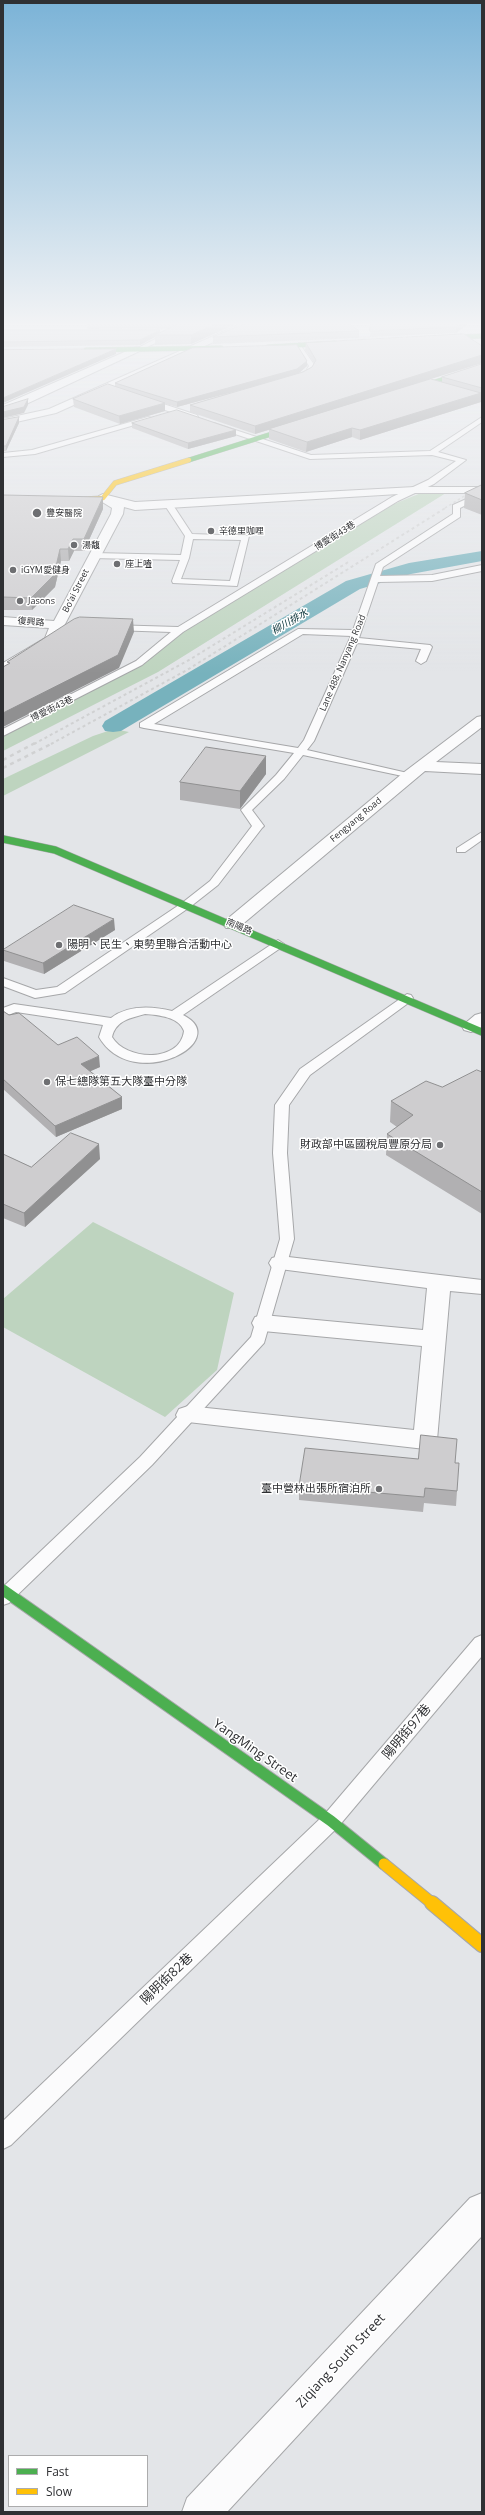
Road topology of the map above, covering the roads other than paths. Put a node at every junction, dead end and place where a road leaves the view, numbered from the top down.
1 (78, 439) edge
2 (255, 439) edge
3 (257, 439) edge
4 (452, 439) edge
5 (432, 453) junction
6 (3, 455) edge
7 (431, 482) junction
8 (482, 482) edge
9 (415, 490) junction
10 (482, 490) edge
11 (482, 494) edge
12 (104, 498) junction
13 (64, 500) edge
14 (168, 504) junction
15 (188, 536) junction
16 (94, 556) junction
17 (185, 558) junction
18 (482, 568) edge
19 (376, 579) junction
20 (3, 621) edge
21 (62, 625) junction
22 (104, 627) edge
23 (180, 630) junction
24 (356, 636) junction
25 (421, 662) dead end
26 (3, 669) edge
27 (482, 720) edge
28 (3, 733) edge
29 (300, 751) junction
30 (421, 766) junction
31 (482, 769) edge
32 (408, 776) junction
33 (482, 835) edge
34 (3, 839) edge
35 (461, 850) dead end
36 (186, 905) junction
37 (232, 924) junction
38 (278, 944) junction
39 (3, 982) edge
40 (407, 998) junction
41 (3, 1013) edge
42 (173, 1016) junction
43 (111, 1022) junction
44 (478, 1025) edge
45 (280, 1263) junction
46 (439, 1284) junction
47 (482, 1287) edge
48 (263, 1324) junction
49 (434, 1339) junction
50 (188, 1415) junction
51 (5, 1594) edge
52 (482, 1643) edge
53 (331, 1821) junction
54 (482, 1946) edge
55 (3, 2137) edge
56 (482, 2210) edge
57 (201, 2512) edge

1 - 6 lane
2 - 12 street
3 - 5 lane
4 - 5 lane
5 - 7 lane, 博愛街43巷
7 - 8 street
7 - 9 lane, 博愛街43巷
7 - 12 street
9 - 10 street
9 - 14 street
9 - 23 lane, 博愛街43巷
11 - 19 lane, Lane 488, Nanyang Road
12 - 13 street
12 - 14 street
12 - 16 street, Bo’ai Street
14 - 15 lane
15 - 17 lane
15 - 17 lane
16 - 17 lane
16 - 21 street, Bo’ai Street
18 - 19 lane
19 - 24 lane, Lane 488, Nanyang Road
20 - 21 street, 復興路
21 - 26 street, Bo’ai Street
22 - 23 lane
23 - 28 lane, 博愛街43巷
24 - 25 lane
24 - 29 lane, Lane 488, Nanyang Road
24 - 29 lane
27 - 30 street, Fengyang Road
29 - 32 lane
29 - 36 lane, Lane 488, Nanyang Road
30 - 31 street
30 - 32 street, Fengyang Road
32 - 37 street, Fengyang Road
33 - 35 lane
34 - 36 street, 南陽路
36 - 37 street, 南陽路
36 - 39 lane
37 - 38 street, 南陽路
38 - 40 street, 南陽路
38 - 42 lane
40 - 44 street, 南陽路
40 - 45 lane
41 - 43 lane
42 - 43 lane
42 - 43 lane
45 - 46 street
45 - 48 lane
46 - 47 street
46 - 49 street
48 - 49 street
48 - 50 lane
49 - 50 street
50 - 51 lane
51 - 53 street, YangMing Street
52 - 53 lane, 陽明街97巷
53 - 54 street, YangMing Street
53 - 55 lane, 陽明街82巷
56 - 57 street, Ziqiang South Street

